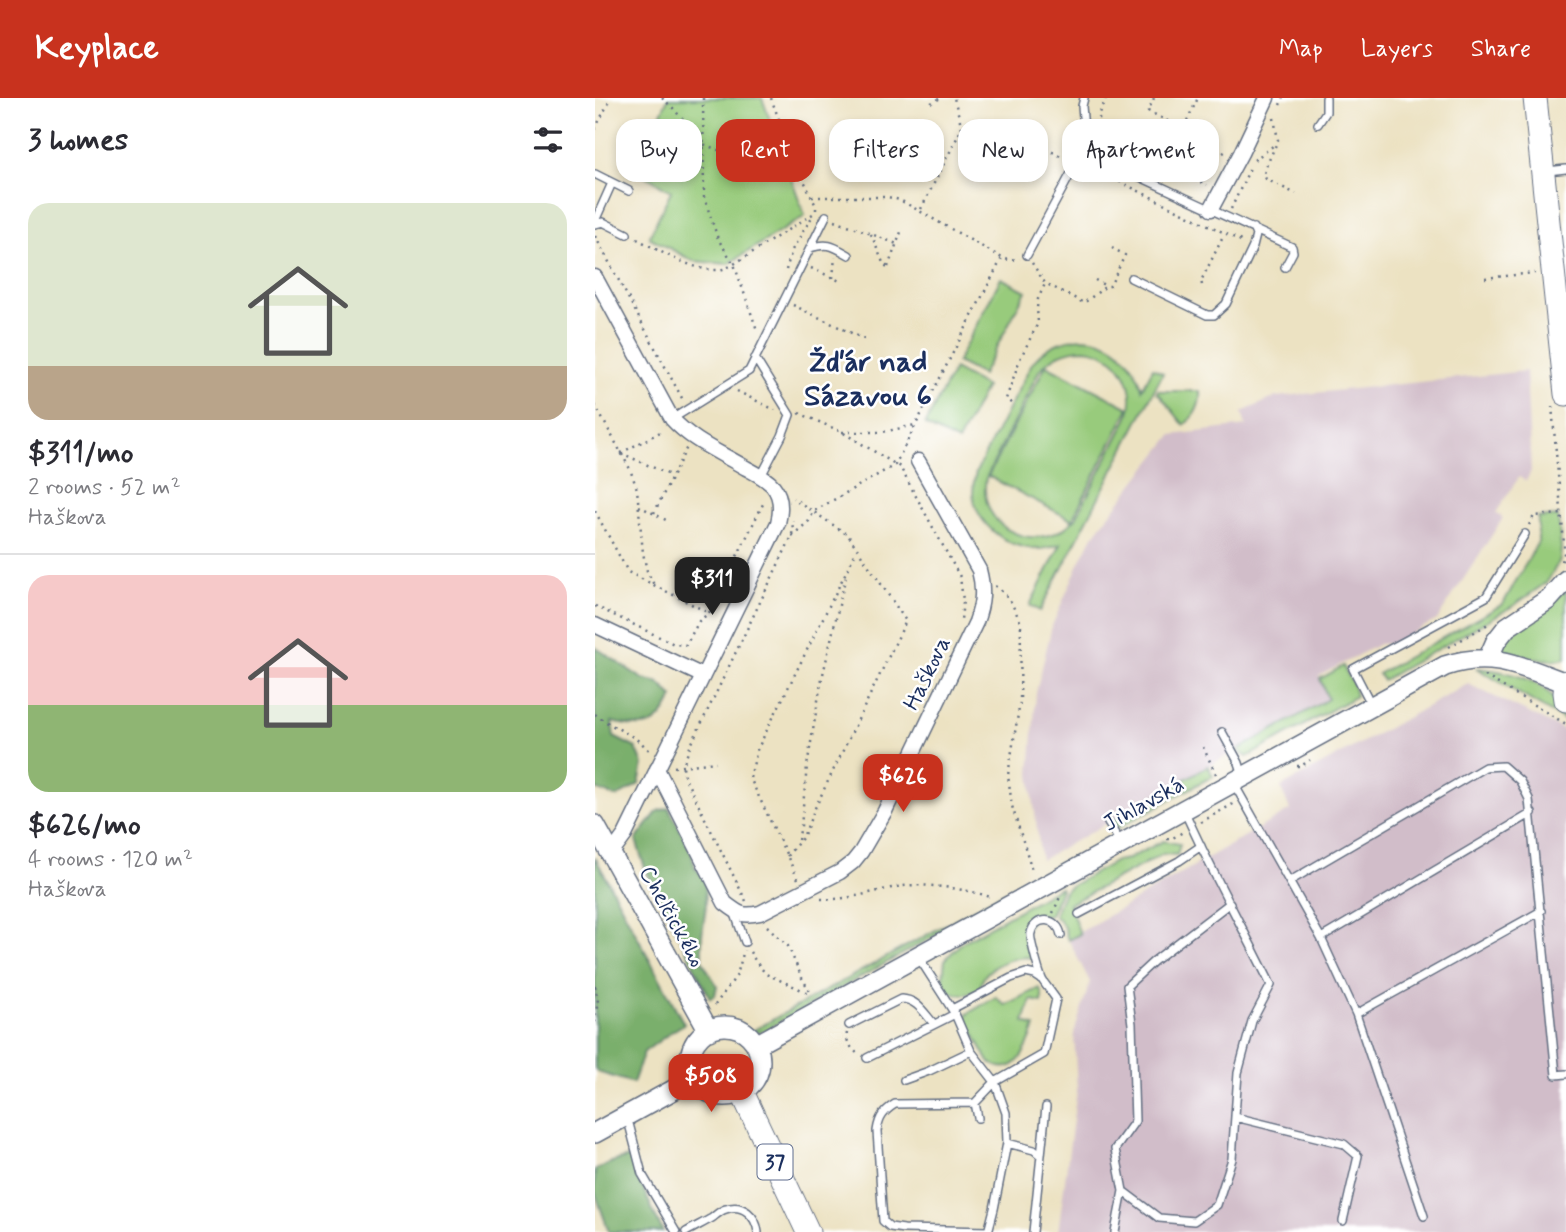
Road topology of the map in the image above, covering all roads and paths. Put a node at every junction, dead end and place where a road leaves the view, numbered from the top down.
1 (611, 98) edge
2 (662, 98) edge
3 (703, 98) edge
4 (771, 98) edge
5 (941, 98) edge
6 (954, 98) edge
7 (1084, 98) edge
8 (1106, 98) edge
9 (1154, 98) edge
10 (1198, 98) edge
11 (1267, 98) edge
12 (1326, 98) edge
13 (1535, 98) edge
14 (931, 103) dead end
15 (1274, 118) dead end
16 (779, 119) edge
17 (960, 119) edge
18 (1083, 119) edge
19 (1100, 119) edge
20 (1318, 124) dead end
21 (595, 129) edge
22 (958, 136) edge
23 (703, 144) junction
24 (1276, 144) junction
25 (716, 149) edge
26 (1229, 150) dead end
27 (1219, 157) edge
28 (1566, 169) edge
29 (1543, 171) junction
30 (595, 174) edge
31 (804, 182) edge
32 (1066, 182) edge
33 (1120, 182) edge
34 (1152, 182) edge
35 (1200, 182) edge
36 (613, 183) junction
37 (1213, 188) dead end
38 (629, 191) dead end
39 (1296, 194) dead end
40 (812, 197) junction
41 (1211, 209) junction
42 (920, 210) junction
43 (816, 212) junction
44 (826, 216) joint
45 (1233, 219) junction
46 (595, 223) edge
47 (1253, 228) junction
48 (901, 232) dead end
49 (1225, 233) junction
50 (628, 234) joint
51 (871, 234) junction
52 (595, 236) edge
53 (1558, 239) edge
54 (897, 244) junction
55 (1253, 247) junction
56 (810, 248) junction
57 (836, 248) junction
58 (1112, 248) dead end
59 (849, 255) dead end
60 (1027, 255) junction
61 (1002, 258) junction
62 (734, 264) junction
63 (810, 267) dead end
64 (1285, 267) dead end
65 (786, 270) dead end
66 (1538, 272) dead end
67 (595, 277) edge
68 (833, 278) junction
69 (1131, 278) dead end
70 (1485, 278) dead end
71 (1095, 280) dead end
72 (839, 281) dead end
73 (1045, 283) junction
74 (1202, 285) dead end
75 (1106, 286) junction
76 (793, 304) dead end
77 (759, 337) dead end
78 (866, 340) dead end
79 (755, 358) junction
80 (725, 385) junction
81 (1559, 396) edge
82 (684, 400) dead end
83 (1011, 403) dead end
84 (595, 405) edge
85 (786, 407) junction
86 (789, 417) junction
87 (669, 424) junction
88 (916, 425) junction
89 (842, 432) junction
90 (687, 446) dead end
91 (621, 453) junction
92 (918, 461) dead end
93 (895, 465) junction
94 (673, 476) junction
95 (761, 476) junction
96 (789, 493) dead end
97 (764, 504) dead end
98 (639, 506) junction
99 (595, 511) edge
100 (814, 511) junction
101 (654, 513) junction
102 (1562, 514) junction
103 (666, 520) dead end
104 (1525, 534) joint
105 (1565, 542) edge
106 (857, 550) junction
107 (847, 570) junction
108 (1562, 576) edge
109 (982, 582) junction
110 (655, 587) junction
111 (595, 606) edge
112 (709, 613) junction
113 (1497, 618) dead end
114 (595, 625) edge
115 (960, 629) dead end
116 (1440, 652) dead end
117 (1484, 666) junction
118 (703, 676) junction
119 (1566, 682) edge
120 (1566, 700) edge
121 (1372, 705) junction
122 (595, 714) edge
123 (1566, 724) edge
124 (1222, 732) dead end
125 (1202, 747) dead end
126 (716, 762) dead end
127 (683, 765) junction
128 (659, 766) junction
129 (1234, 783) junction
130 (1184, 809) junction
131 (1532, 813) junction
132 (1108, 823) dead end
133 (595, 825) edge
134 (1192, 828) junction
135 (797, 844) junction
136 (1121, 844) junction
137 (1201, 846) junction
138 (611, 854) junction
139 (787, 856) junction
140 (1033, 873) dead end
141 (1290, 881) junction
142 (801, 887) junction
143 (990, 897) dead end
144 (1230, 903) junction
145 (745, 910) junction
146 (1541, 911) junction
147 (1079, 915) dead end
148 (1061, 935) dead end
149 (1321, 938) junction
150 (745, 942) junction
151 (918, 956) junction
152 (1041, 979) junction
153 (595, 986) edge
154 (812, 995) junction
155 (802, 1001) dead end
156 (711, 1010) dead end
157 (953, 1011) junction
158 (1356, 1014) junction
159 (595, 1022) edge
160 (759, 1024) dead end
161 (934, 1024) junction
162 (849, 1025) joint
163 (708, 1029) junction
164 (756, 1045) junction
165 (971, 1051) junction
166 (867, 1058) joint
167 (691, 1072) junction
168 (1566, 1074) edge
169 (904, 1080) dead end
170 (995, 1082) junction
171 (742, 1092) junction
172 (975, 1103) junction
173 (1046, 1107) dead end
174 (627, 1116) junction
175 (1235, 1117) junction
176 (978, 1118) dead end
177 (595, 1133) edge
178 (1007, 1143) junction
179 (1041, 1155) junction
180 (1123, 1191) junction
181 (1424, 1216) dead end
182 (1343, 1221) dead end
183 (988, 1231) edge
184 (676, 1232) edge
185 (686, 1232) edge
186 (758, 1232) edge
187 (808, 1232) edge
188 (1033, 1232) edge
189 (1115, 1232) edge

1 - 21 path
2 - 23 path
3 - 23 path
4 - 16 path
5 - 14 path
6 - 17 path
7 - 18 lane
8 - 19 path
9 - 10 path
11 - 41 street
12 - 20 lane
13 - 29 main road
15 - 24 path
22 - 42 path
23 - 25 path
23 - 62 path
24 - 39 path
24 - 45 path
26 - 27 path
28 - 29 lane
29 - 53 main road
30 - 36 lane
31 - 40 path
32 - 60 lane
33 - 49 path
34 - 41 lane
35 - 37 path
36 - 38 lane
36 - 46 lane
40 - 42 path
40 - 43 path
41 - 45 lane
42 - 61 path
43 - 62 path
43 - 65 path
44 - 51 path
44 - 56 lane
45 - 47 lane
46 - 50 lane
47 - 55 lane
47 - 64 lane
48 - 54 path
49 - 55 path
49 - 74 path
50 - 62 path
51 - 54 path
51 - 54 path
52 - 82 path
53 - 81 main road
55 - 69 lane
56 - 57 lane
56 - 79 lane
57 - 59 lane
57 - 68 path
58 - 75 path
60 - 61 path
60 - 73 path
61 - 88 path
62 - 77 path
63 - 68 path
66 - 70 path
67 - 87 street
68 - 72 path
71 - 75 path
73 - 75 path
73 - 83 path
76 - 78 path
79 - 80 lane
79 - 85 lane
80 - 86 path
80 - 87 lane
81 - 102 path
84 - 91 path
85 - 86 lane
85 - 89 path
86 - 95 lane
87 - 91 path
87 - 95 street
88 - 89 path
88 - 93 path
89 - 93 path
90 - 94 path
91 - 94 path
91 - 98 path
92 - 109 street, Haškova
93 - 100 path
93 - 115 path
94 - 101 path
95 - 118 street
96 - 100 path
97 - 112 path
98 - 101 path
98 - 110 path
99 - 110 path
100 - 106 path
100 - 127 path
101 - 103 path
102 - 104 path
102 - 105 path
104 - 121 lane
105 - 108 path
106 - 107 path
106 - 135 path
107 - 135 path
107 - 139 path
108 - 117 main road
109 - 140 path
109 - 142 street, Haškova
110 - 112 path
111 - 112 path
113 - 116 path
114 - 118 street
117 - 119 main road, Jihlavská
117 - 121 main road, Jihlavská
117 - 123 path
118 - 128 street
119 - 120 main road
121 - 129 main road, Jihlavská
122 - 128 path
124 - 129 lane
125 - 129 path
126 - 127 path
127 - 145 path
128 - 138 street
128 - 145 street
129 - 130 main road, Jihlavská
129 - 134 path
129 - 141 lane
130 - 134 lane
130 - 136 main road, Jihlavská
131 - 141 lane
131 - 146 lane
131 - 149 lane
132 - 136 lane
133 - 138 main road, Chelčického
134 - 137 lane
135 - 139 path
136 - 151 main road, Jihlavská
137 - 144 lane
137 - 147 lane
138 - 163 main road, Chelčického
139 - 142 path
141 - 149 lane
142 - 143 path
142 - 145 street, Haškova
144 - 175 lane
144 - 180 lane
145 - 150 lane
145 - 154 path
146 - 158 lane
146 - 168 lane
148 - 152 lane
149 - 158 lane
150 - 154 path
150 - 156 path
151 - 157 lane
151 - 164 main road, Jihlavská
152 - 157 lane
152 - 170 lane
153 - 159 path
154 - 155 path
157 - 161 lane
157 - 165 lane
158 - 181 lane
160 - 163 path
161 - 162 lane
161 - 166 lane
162 - 166 path
163 - 164 main road
163 - 167 main road
163 - 167 path
164 - 171 main road
165 - 169 lane
165 - 170 lane
167 - 171 main road
167 - 174 main road
170 - 172 lane
170 - 178 lane
171 - 187 main road, 37
172 - 176 lane
172 - 183 lane
173 - 179 lane
174 - 177 main road
174 - 184 lane
175 - 180 lane
175 - 182 lane
178 - 179 lane
178 - 183 lane
179 - 188 lane
180 - 189 lane
185 - 186 lane

